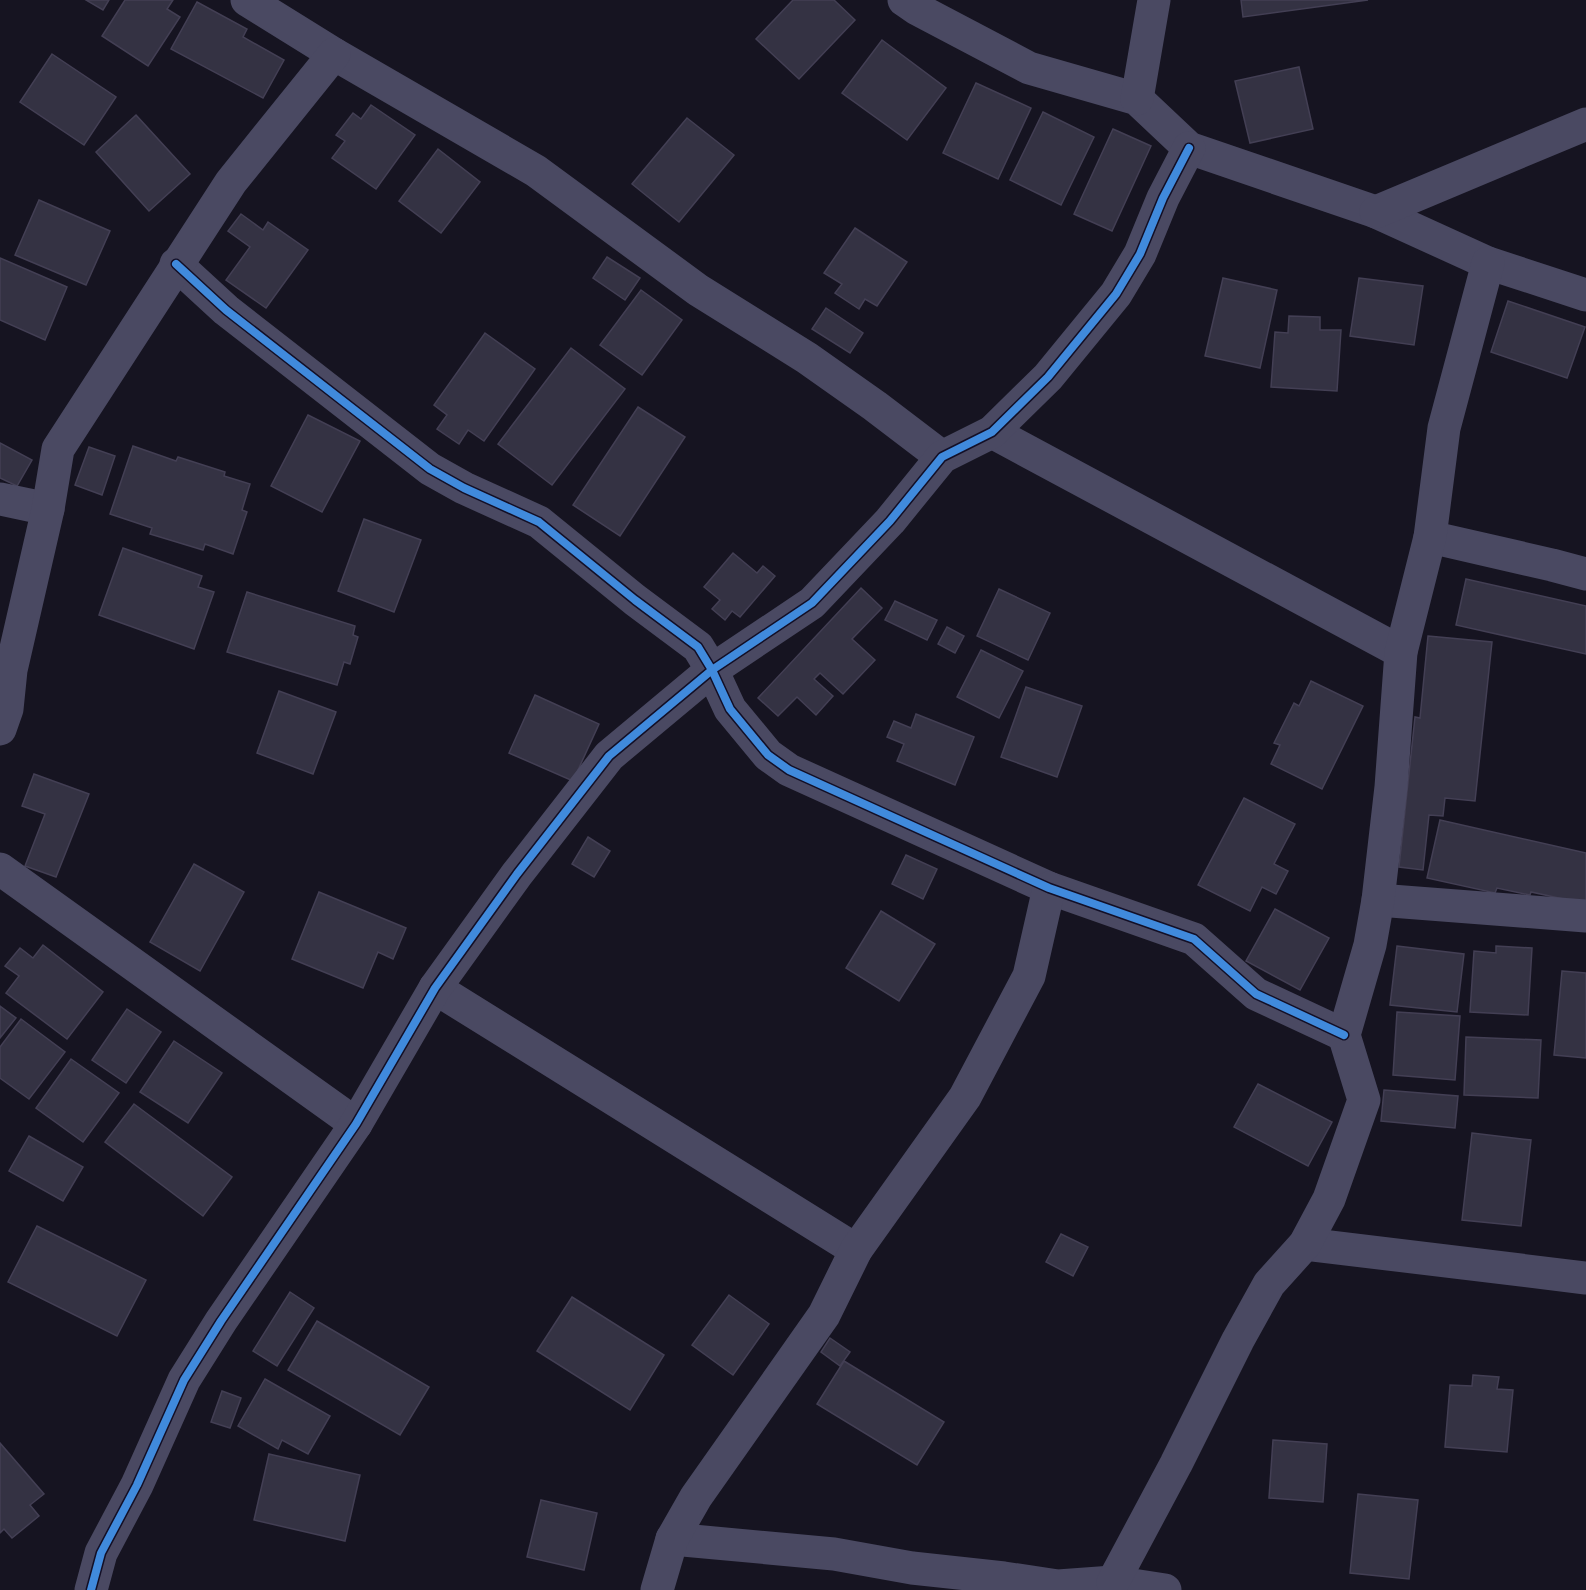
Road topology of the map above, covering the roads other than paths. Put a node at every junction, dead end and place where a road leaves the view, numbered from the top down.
1 (247, 0) edge
2 (904, 0) edge
3 (1154, 0) edge
4 (334, 54) junction
5 (1137, 99) junction
6 (1586, 124) edge
7 (1189, 148) junction
8 (1376, 212) junction
9 (1488, 263) junction
10 (176, 264) junction
11 (1586, 295) edge
12 (992, 432) junction
13 (942, 457) junction
14 (0, 499) edge
15 (48, 508) junction
16 (1430, 537) junction
17 (1586, 574) edge
18 (1401, 652) junction
19 (712, 670) junction
20 (0, 729) edge
21 (0, 869) edge
22 (1049, 888) junction
23 (1378, 900) junction
24 (1586, 916) edge
25 (435, 988) junction
26 (1344, 1035) junction
27 (356, 1124) junction
28 (1305, 1244) junction
29 (856, 1250) junction
30 (1586, 1278) edge
31 (672, 1539) junction
32 (1113, 1582) junction
33 (91, 1590) edge
34 (657, 1590) edge
35 (1165, 1590) edge

1 - 4 street
2 - 5 street
3 - 5 street
4 - 10 street
4 - 13 street
5 - 7 street
6 - 8 street
7 - 8 street
7 - 12 street
8 - 9 street
9 - 11 street
9 - 16 street
10 - 15 street
10 - 19 street
12 - 13 street
12 - 18 street
13 - 19 street
14 - 15 street
15 - 20 street
16 - 17 street
16 - 18 street
18 - 23 street
19 - 22 street
19 - 25 street
21 - 27 street
22 - 26 street
22 - 29 street
23 - 24 street
23 - 26 street
25 - 27 street
25 - 29 street
26 - 28 street
27 - 33 street
28 - 30 street
28 - 32 street
29 - 31 street
31 - 32 street
31 - 34 street
32 - 35 street

